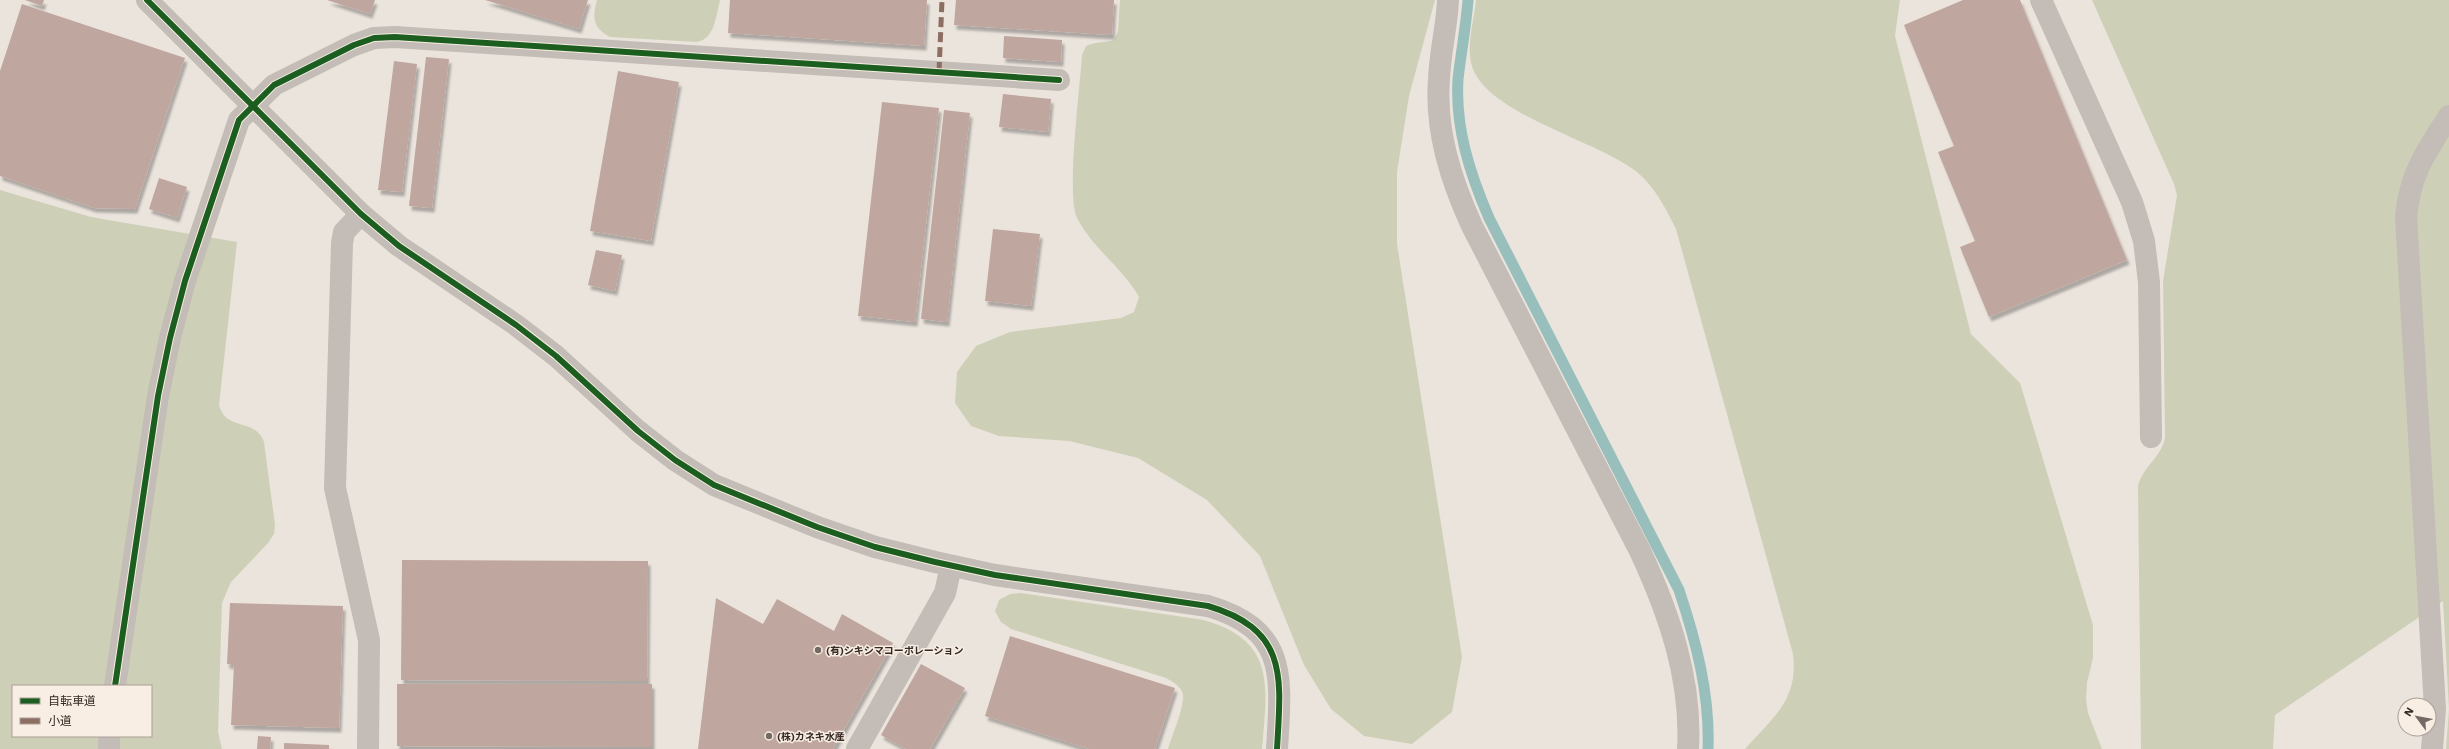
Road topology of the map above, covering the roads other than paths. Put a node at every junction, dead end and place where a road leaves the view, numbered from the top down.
1 (147, 0) edge
2 (1448, 0) edge
3 (2041, 0) edge
4 (1059, 80) dead end
5 (253, 105) junction
6 (2449, 116) edge
7 (361, 214) junction
8 (2152, 437) dead end
9 (950, 566) junction
10 (115, 685) edge
11 (109, 737) edge
12 (108, 749) edge
13 (368, 749) edge
14 (857, 749) edge
15 (1277, 749) edge
16 (1688, 749) edge
17 (2432, 749) edge

1 - 5 street
2 - 16 street
3 - 8 street
4 - 5 street
5 - 7 street
5 - 10 street
6 - 17 street
7 - 9 street
7 - 13 street
9 - 14 street
9 - 15 street
11 - 12 street

